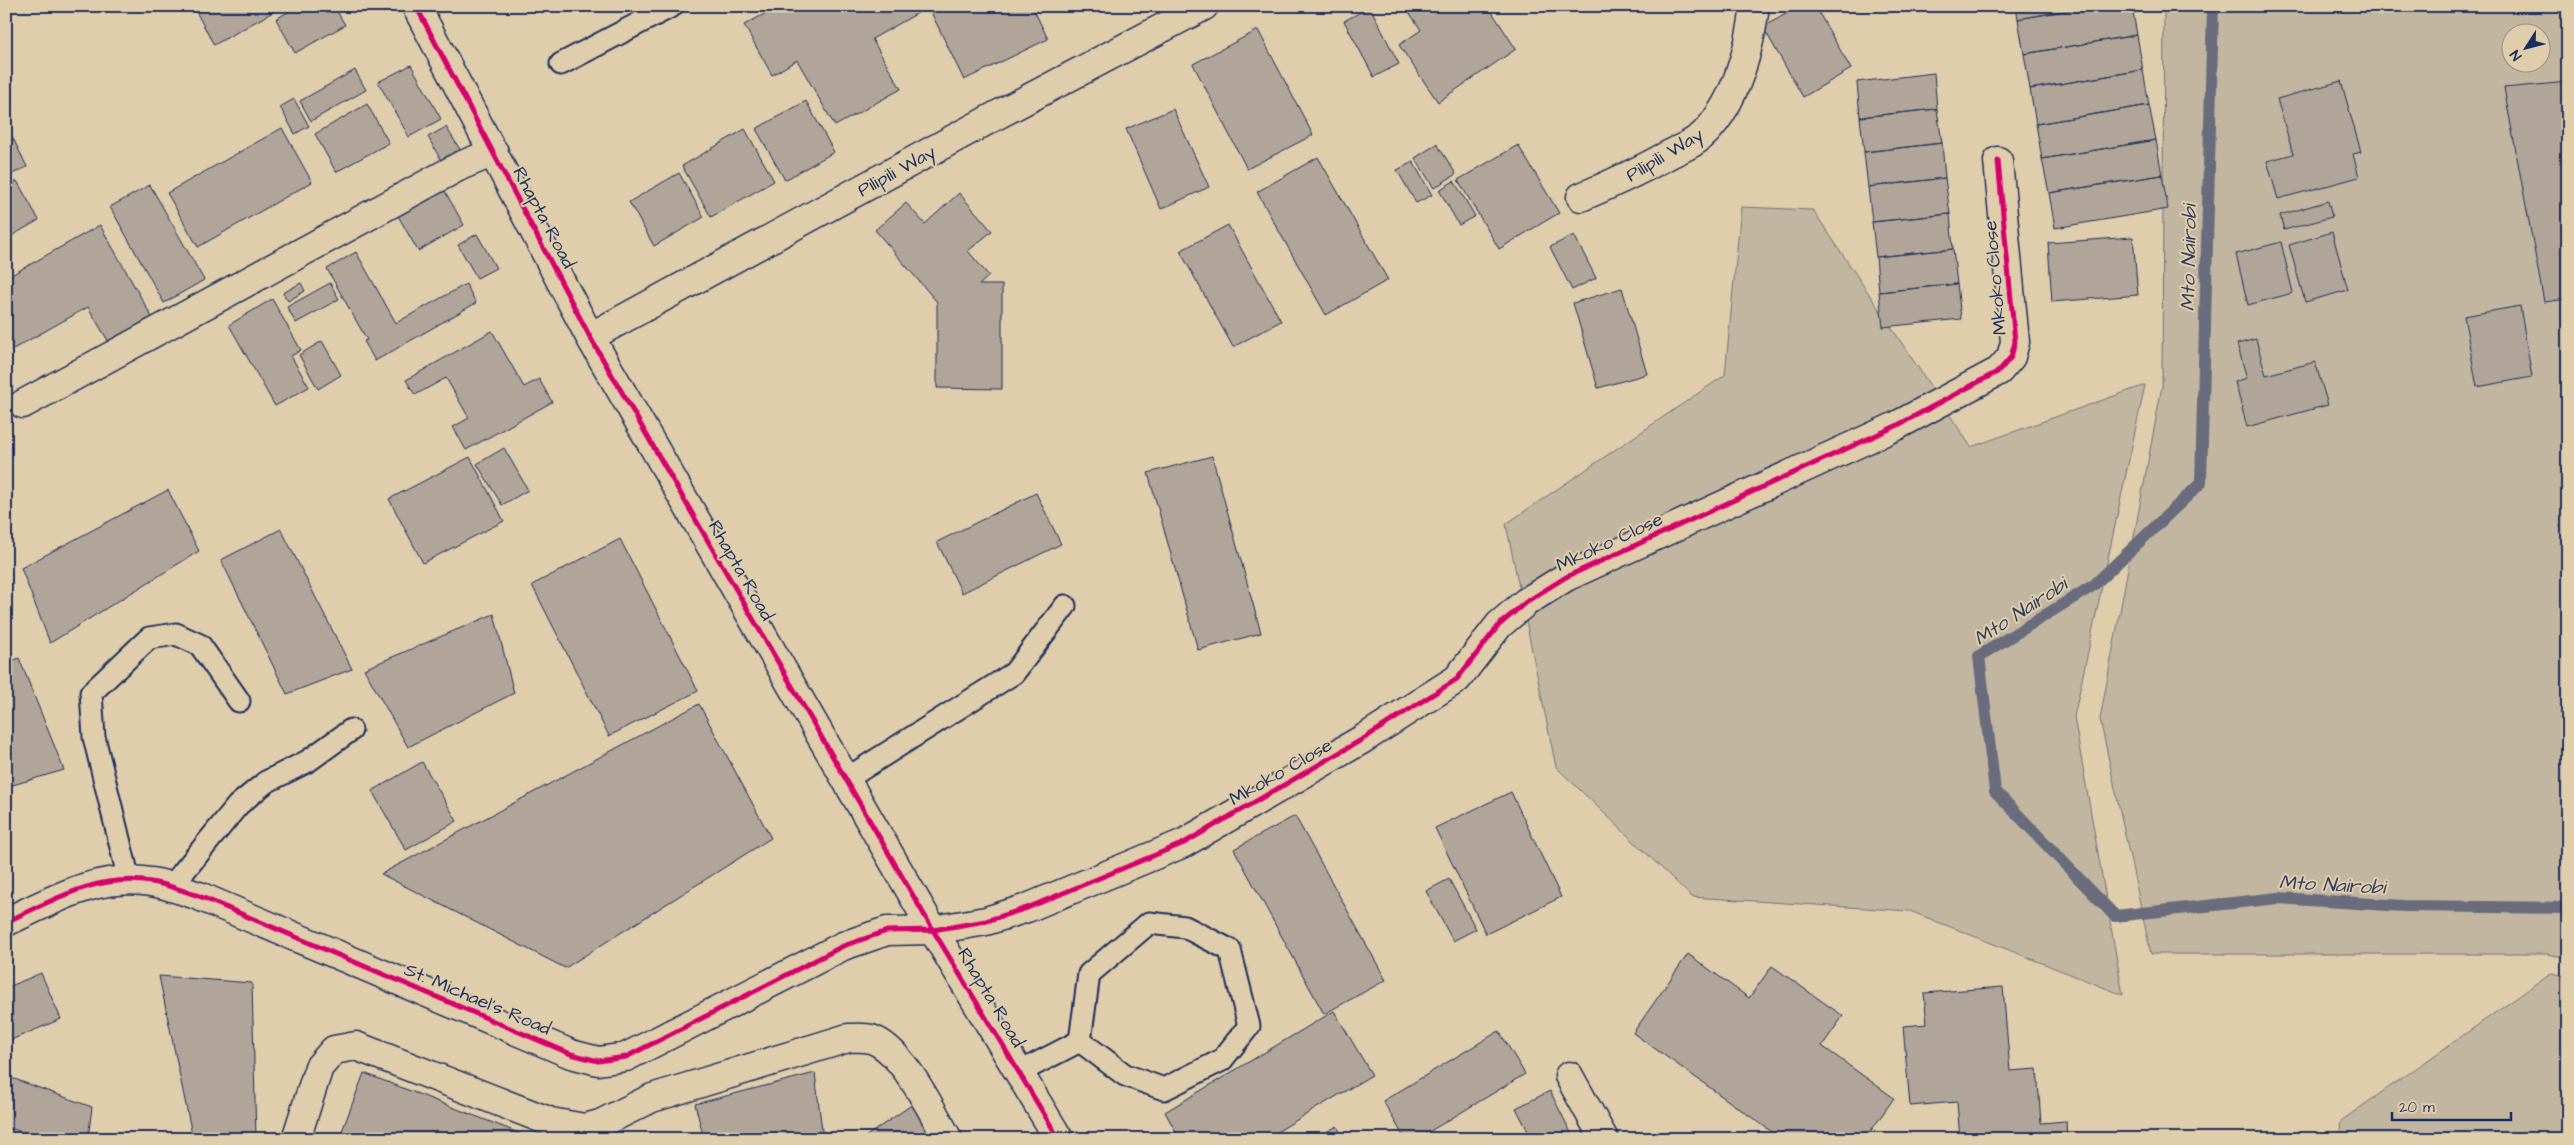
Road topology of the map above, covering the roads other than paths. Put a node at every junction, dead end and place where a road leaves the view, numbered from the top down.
1 (416, 6) edge
2 (672, 6) edge
3 (1755, 6) edge
4 (1197, 8) edge
5 (561, 64) dead end
6 (494, 152) junction
7 (1998, 161) dead end
8 (1581, 197) dead end
9 (590, 337) junction
10 (23, 404) dead end
11 (1065, 606) dead end
12 (239, 701) dead end
13 (351, 730) dead end
14 (846, 779) junction
15 (129, 880) junction
16 (171, 887) junction
17 (6, 922) edge
18 (933, 930) junction
19 (1080, 1041) junction
20 (1020, 1072) junction
21 (1569, 1076) dead end
22 (296, 1139) edge
23 (948, 1139) edge
24 (1059, 1139) edge
25 (1604, 1139) edge

1 - 6 street, Rhapta Road
2 - 5 lane
3 - 8 street, Pilipili Way
4 - 9 street, Pilipili Way
6 - 9 street, Rhapta Road
6 - 10 street
7 - 18 street, Mkoko Close
9 - 14 street, Rhapta Road
11 - 14 lane
12 - 15 lane
13 - 16 lane
14 - 18 street, Rhapta Road
15 - 16 street, St. Michael's Road
15 - 17 street, St. Michael's Road
16 - 18 street, St. Michael's Road
18 - 20 street, Rhapta Road
19 - 19 lane
19 - 20 lane
20 - 24 street, Rhapta Road
21 - 25 street
22 - 23 street

